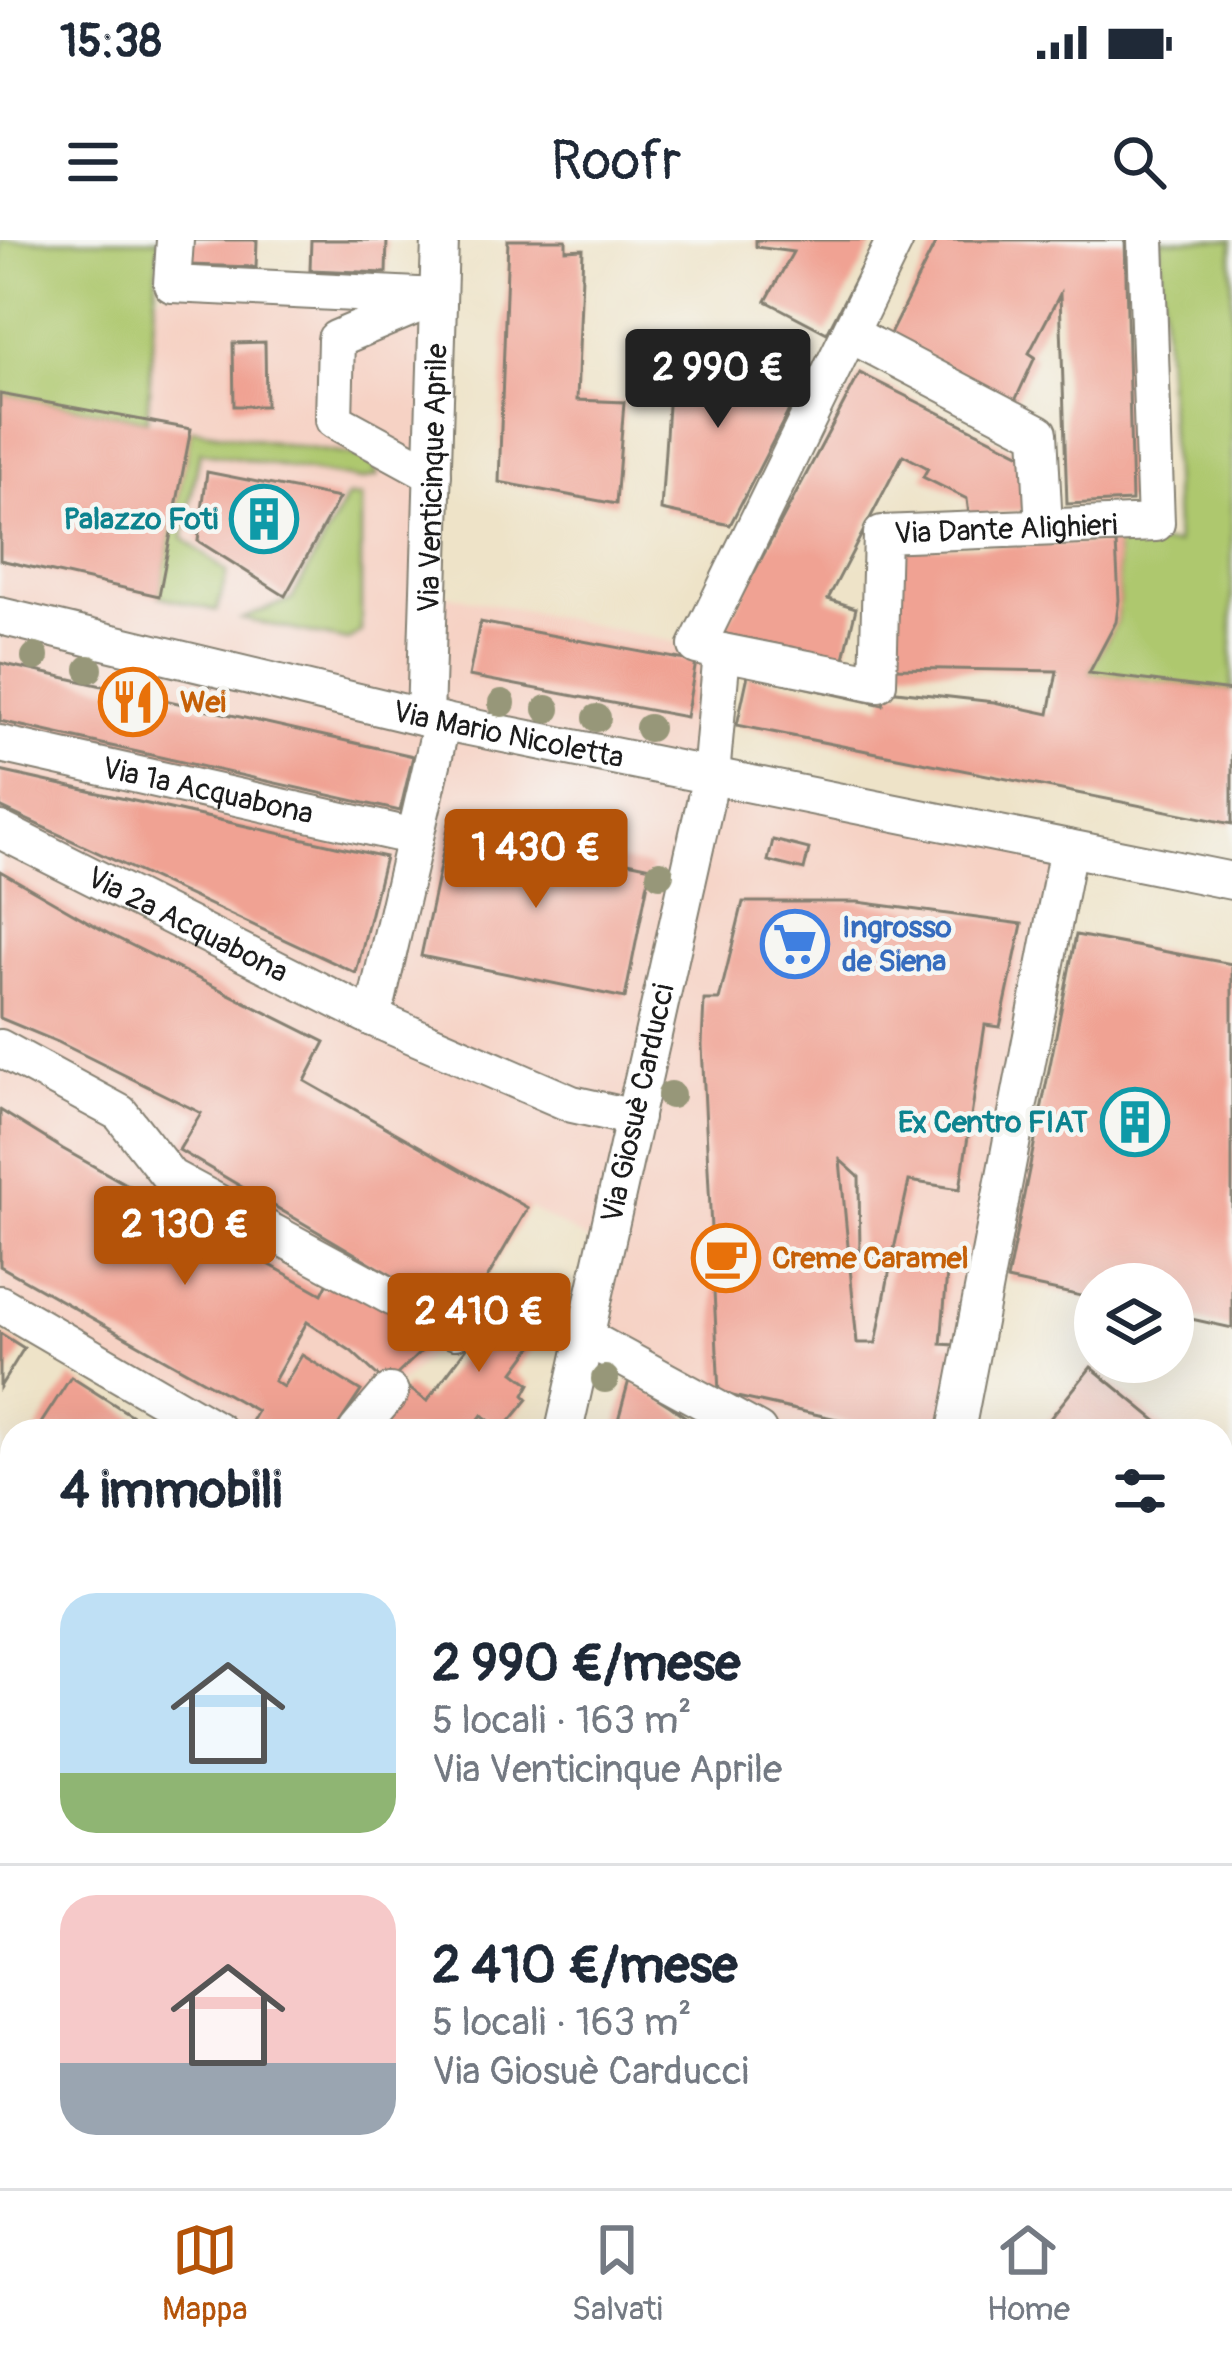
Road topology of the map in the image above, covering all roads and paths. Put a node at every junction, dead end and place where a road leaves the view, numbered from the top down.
1 (175, 240) edge
2 (440, 240) edge
3 (895, 240) edge
4 (1146, 240) edge
5 (438, 296) junction
6 (850, 334) junction
7 (433, 474) junction
8 (1044, 527) junction
9 (0, 616) edge
10 (722, 652) junction
11 (434, 719) junction
12 (0, 745) edge
13 (711, 776) junction
14 (0, 830) edge
15 (415, 837) junction
16 (1069, 848) junction
17 (1232, 881) edge
18 (373, 1018) junction
19 (0, 1048) edge
20 (634, 1118) junction
21 (0, 1304) edge
22 (455, 1331) dead end
23 (586, 1338) junction
24 (390, 1392) dead end
25 (197, 1419) edge
26 (367, 1419) edge
27 (567, 1419) edge
28 (736, 1419) edge
29 (958, 1419) edge

1 - 5 street
2 - 5 street, Via Venticinque Aprile
3 - 6 street
4 - 8 street, Via Dante Alighieri
5 - 7 street, Via Venticinque Aprile
5 - 7 street
6 - 8 street
6 - 10 street
7 - 11 street, Via Venticinque Aprile
8 - 10 street, Via Dante Alighieri
9 - 11 street, Via Mario Nicoletta
10 - 13 street, Via Giosuè Carducci
11 - 13 street, Via Mario Nicoletta
11 - 15 street, Via Venticinque Aprile
12 - 15 street, Via 1a Acquabona
13 - 16 street, Via Mario Nicoletta
13 - 20 street, Via Giosuè Carducci
14 - 18 street, Via 2a Acquabona
15 - 18 street, Via Venticinque Aprile
16 - 17 street, Via Mario Nicoletta
16 - 29 street
18 - 20 street, Via 2a Acquabona
19 - 22 street
20 - 23 street, Via Giosuè Carducci
21 - 25 street
23 - 27 street, Via Giosuè Carducci
23 - 28 street
24 - 26 street

